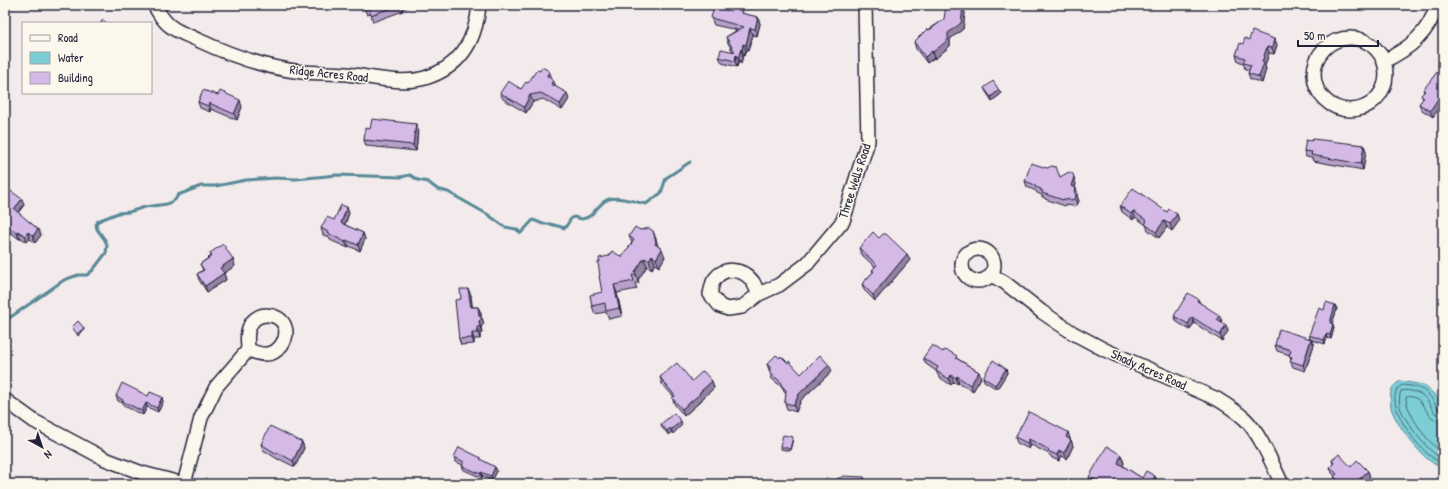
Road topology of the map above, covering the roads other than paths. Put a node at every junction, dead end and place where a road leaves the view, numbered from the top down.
1 (154, 5) edge
2 (479, 5) edge
3 (865, 5) edge
4 (1437, 5) edge
5 (1384, 60) junction
6 (991, 275) dead end
7 (759, 294) dead end
8 (248, 350) dead end
9 (5, 400) edge
10 (184, 484) edge
11 (1282, 484) edge

1 - 2 street, Ridge Acres Road
3 - 7 street, Three Wells Road
4 - 5 street
5 - 5 street
6 - 11 street, Shady Acres Road
8 - 10 street
9 - 10 street

